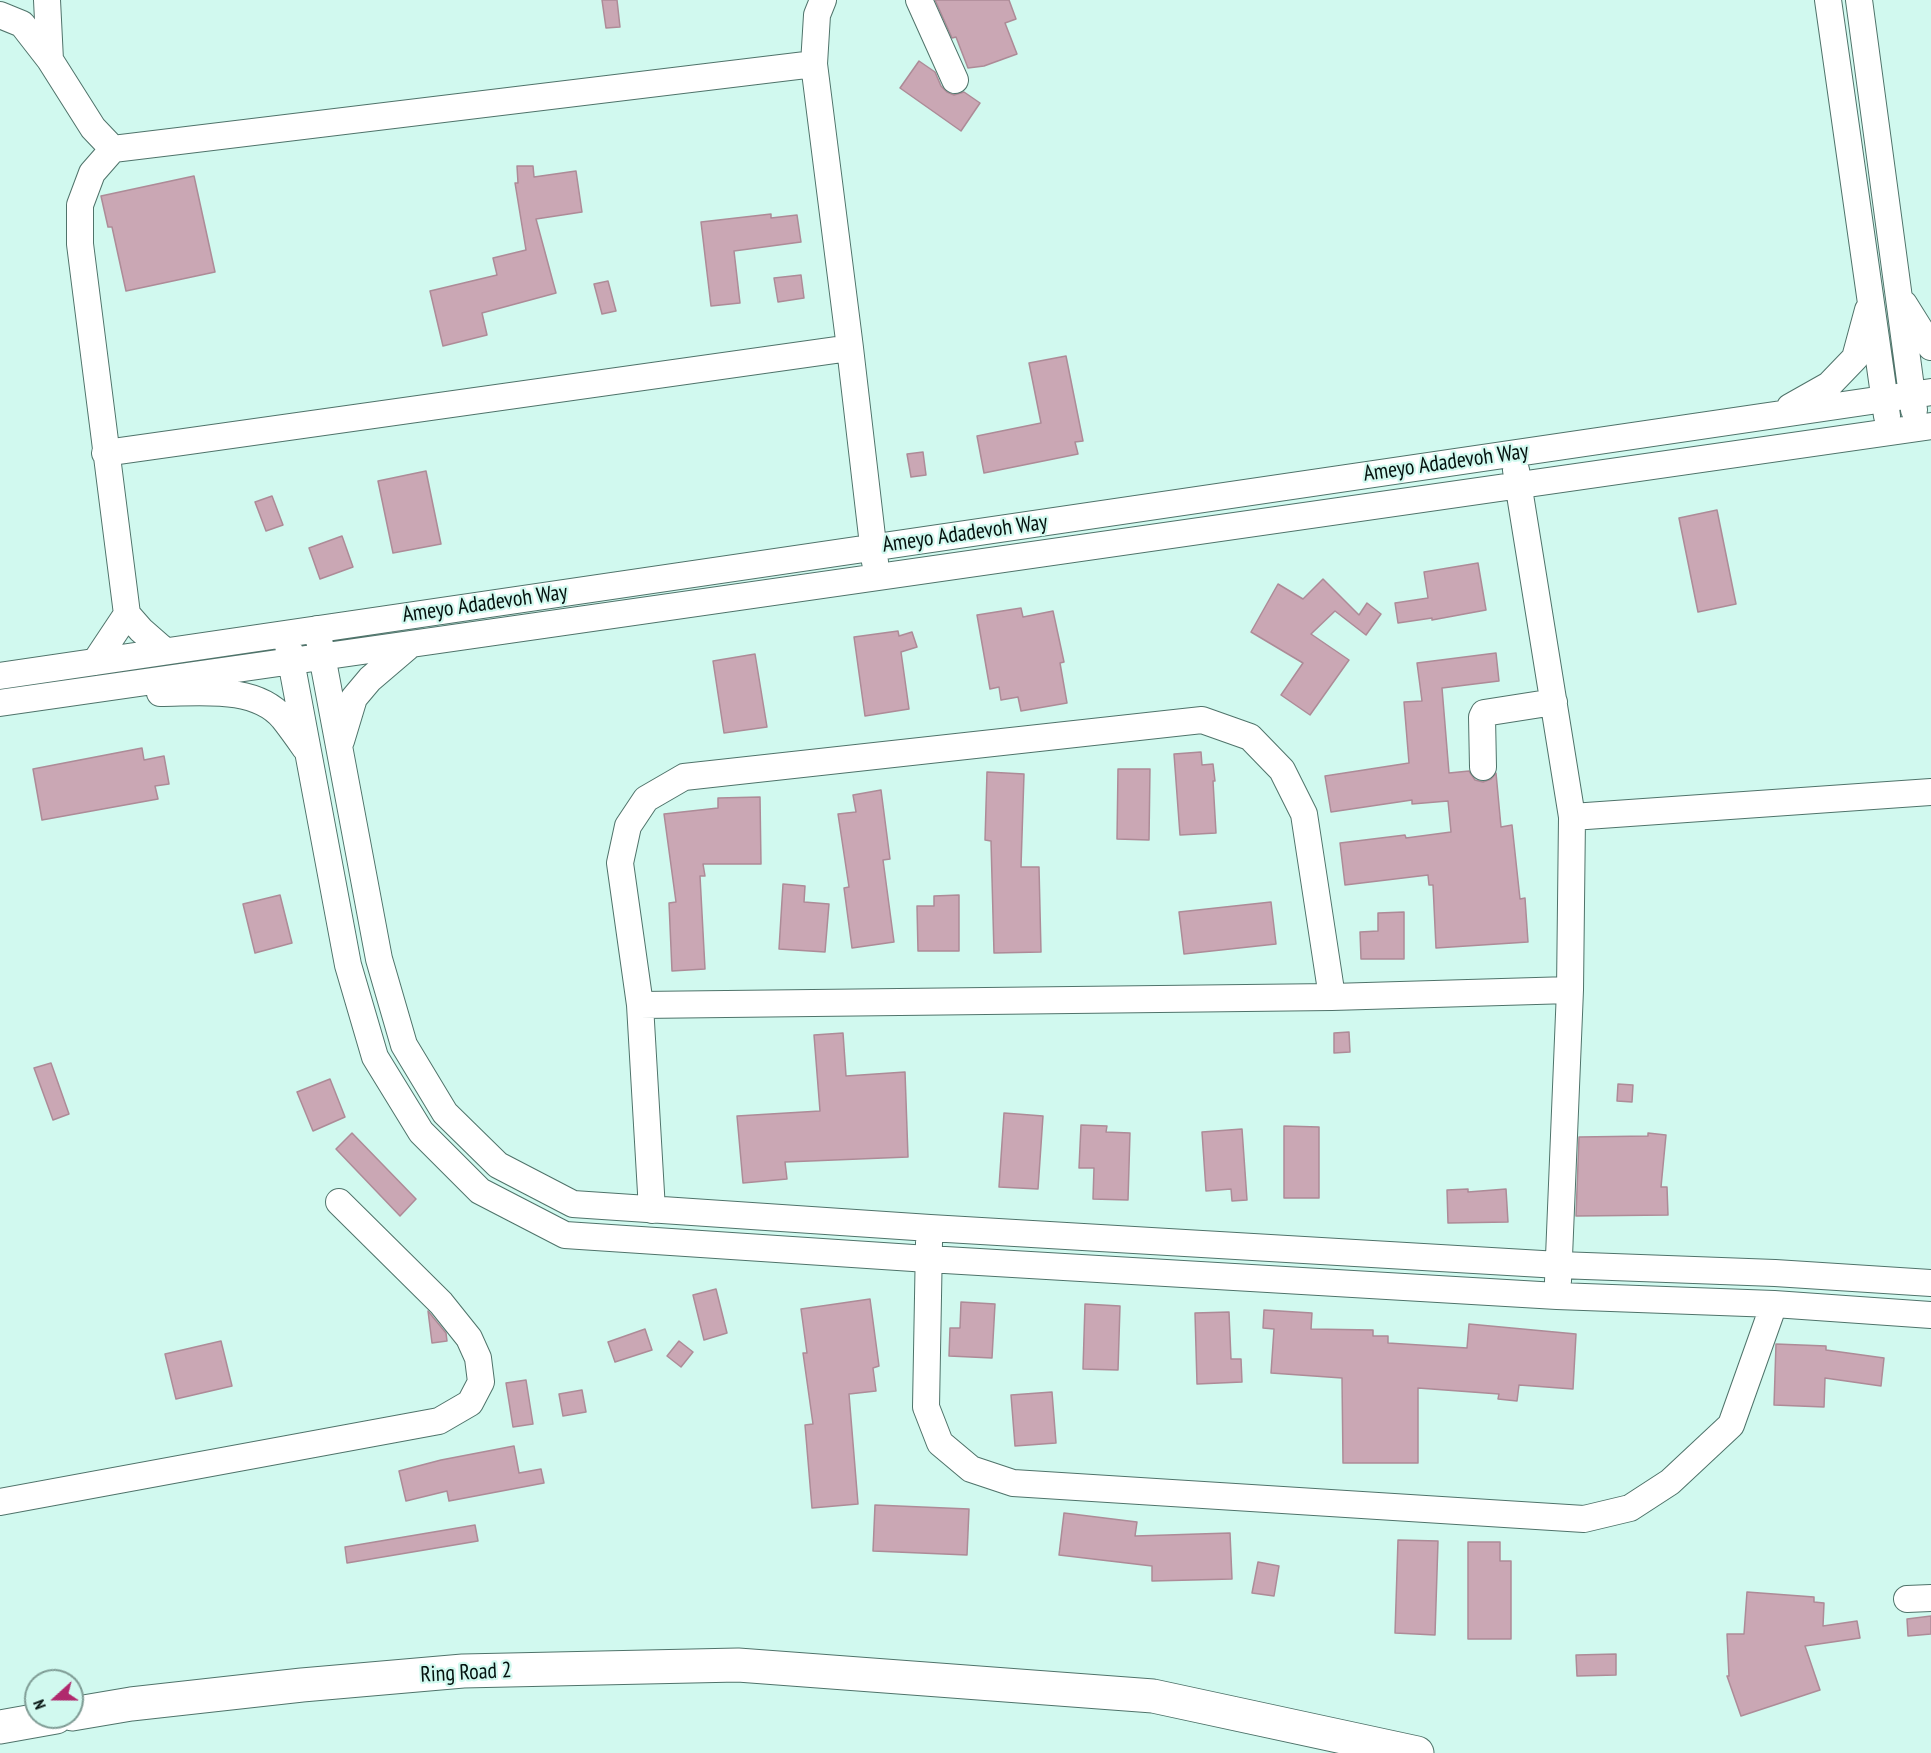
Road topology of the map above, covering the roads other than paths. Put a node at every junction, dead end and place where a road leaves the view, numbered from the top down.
1 (47, 0) edge
2 (919, 0) edge
3 (1828, 0) edge
4 (1860, 0) edge
5 (819, 5) edge
6 (0, 15) edge
7 (50, 60) junction
8 (814, 64) junction
9 (955, 80) dead end
10 (113, 149) junction
11 (1899, 296) junction
12 (1871, 302) junction
13 (1931, 347) edge
14 (850, 348) junction
15 (1921, 393) edge
16 (1885, 399) junction
17 (1777, 414) junction
18 (1924, 427) edge
19 (1889, 432) junction
20 (105, 453) junction
21 (1514, 453) junction
22 (1519, 485) junction
23 (873, 547) junction
24 (876, 577) junction
25 (127, 614) junction
26 (317, 629) junction
27 (286, 634) junction
28 (411, 644) junction
29 (165, 651) junction
30 (323, 657) junction
31 (291, 661) junction
32 (95, 662) junction
33 (0, 676) edge
34 (85, 691) junction
35 (1554, 702) junction
36 (0, 703) edge
37 (339, 747) junction
38 (308, 753) junction
39 (1483, 767) dead end
40 (1931, 792) edge
41 (1572, 817) junction
42 (1570, 990) junction
43 (1332, 997) junction
44 (640, 1005) junction
45 (339, 1202) dead end
46 (652, 1210) junction
47 (930, 1228) junction
48 (928, 1260) junction
49 (1559, 1265) junction
50 (1931, 1283) edge
51 (1557, 1296) junction
52 (1774, 1305) junction
53 (1931, 1315) edge
54 (0, 1502) edge
55 (84, 1712) edge
56 (24, 1723) edge
57 (0, 1727) edge
58 (1417, 1753) edge

1 - 7 street
2 - 9 street
3 - 12 street
4 - 11 street
5 - 8 street
6 - 7 street
7 - 10 street
8 - 10 street
8 - 14 street
10 - 20 street
11 - 13 street
11 - 15 street
12 - 16 street
12 - 17 street
14 - 20 street
14 - 23 street
15 - 16 street, Ameyo Adadevoh Way
15 - 18 street
16 - 17 street, Ameyo Adadevoh Way
16 - 19 street
17 - 21 street, Ameyo Adadevoh Way
18 - 19 street, Ameyo Adadevoh Way
19 - 22 street, Ameyo Adadevoh Way
20 - 25 street
21 - 22 street
21 - 23 street, Ameyo Adadevoh Way
22 - 24 street, Ameyo Adadevoh Way
22 - 35 street
23 - 24 street
23 - 26 street, Ameyo Adadevoh Way
24 - 28 street, Ameyo Adadevoh Way
25 - 29 street
25 - 32 street
26 - 27 street, Ameyo Adadevoh Way
26 - 30 street
27 - 29 street, Ameyo Adadevoh Way
27 - 31 street
28 - 30 street, Ameyo Adadevoh Way
28 - 37 street
29 - 32 street, Ameyo Adadevoh Way
30 - 31 street, Ameyo Adadevoh Way
30 - 37 street
31 - 34 street, Ameyo Adadevoh Way
31 - 38 street
32 - 33 street, Ameyo Adadevoh Way
34 - 36 street, Ameyo Adadevoh Way
34 - 38 street
35 - 39 street
35 - 41 street
37 - 46 street
38 - 48 street
40 - 41 street
41 - 42 street
42 - 43 street
42 - 49 street
43 - 44 street
43 - 44 street
44 - 46 street
45 - 54 street
46 - 47 street
47 - 48 street
47 - 49 street
48 - 51 street
48 - 52 street
49 - 50 street
49 - 51 street
51 - 52 street
52 - 53 street
55 - 58 main road, Ring Road 2
56 - 57 main road

